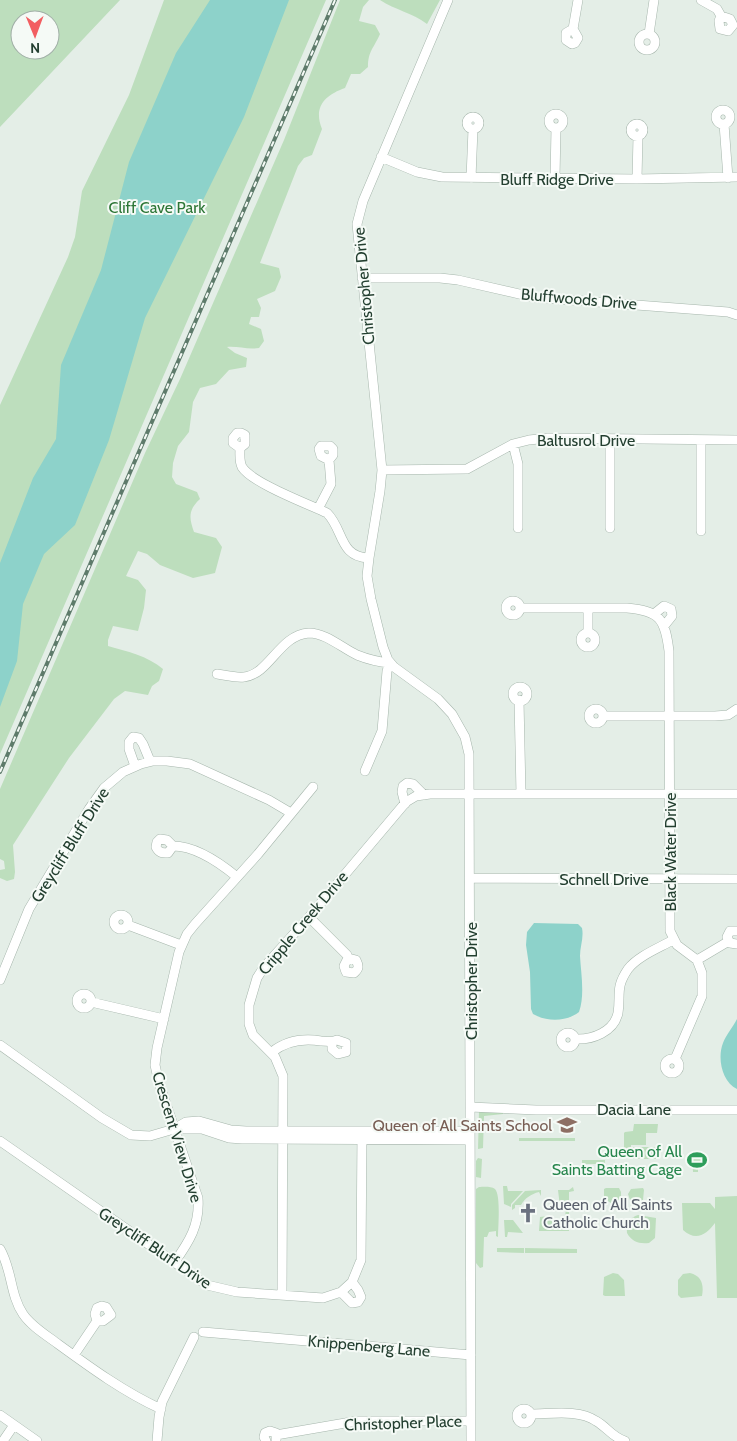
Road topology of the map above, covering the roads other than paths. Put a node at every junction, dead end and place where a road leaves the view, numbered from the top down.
1 (448, 0) edge
2 (578, 0) edge
3 (654, 0) edge
4 (701, 0) edge
5 (721, 16) dead end
6 (573, 29) dead end
7 (649, 34) dead end
8 (724, 124) dead end
9 (556, 128) dead end
10 (473, 129) dead end
11 (638, 136) dead end
12 (381, 157) junction
13 (732, 177) edge
14 (471, 178) junction
15 (556, 178) junction
16 (637, 179) junction
17 (362, 278) junction
18 (737, 315) edge
19 (610, 439) junction
20 (701, 440) junction
21 (737, 440) edge
22 (513, 444) junction
23 (240, 448) dead end
24 (329, 460) dead end
25 (382, 470) junction
26 (318, 509) junction
27 (518, 528) dead end
28 (610, 528) dead end
29 (701, 531) dead end
30 (369, 558) junction
31 (520, 608) dead end
32 (588, 608) junction
33 (654, 614) junction
34 (664, 626) junction
35 (588, 633) dead end
36 (390, 663) junction
37 (217, 674) dead end
38 (519, 700) dead end
39 (735, 713) edge
40 (604, 716) dead end
41 (670, 716) junction
42 (150, 762) junction
43 (135, 766) junction
44 (365, 771) dead end
45 (314, 787) dead end
46 (471, 794) junction
47 (521, 794) junction
48 (737, 794) edge
49 (424, 795) junction
50 (670, 795) junction
51 (405, 804) junction
52 (291, 813) junction
53 (173, 846) dead end
54 (237, 877) junction
55 (470, 878) junction
56 (670, 879) junction
57 (737, 879) edge
58 (309, 918) junction
59 (128, 925) dead end
60 (737, 931) edge
61 (673, 940) junction
62 (733, 942) edge
63 (181, 945) junction
64 (348, 958) dead end
65 (697, 960) junction
66 (0, 980) edge
67 (91, 1002) dead end
68 (164, 1019) junction
69 (575, 1040) dead end
70 (332, 1043) dead end
71 (0, 1045) edge
72 (272, 1052) junction
73 (675, 1059) dead end
74 (470, 1107) junction
75 (737, 1110) edge
76 (174, 1128) junction
77 (282, 1135) junction
78 (362, 1135) junction
79 (470, 1135) junction
80 (0, 1141) edge
81 (0, 1250) edge
82 (174, 1263) junction
83 (352, 1282) junction
84 (340, 1292) junction
85 (282, 1295) junction
86 (97, 1321) dead end
87 (203, 1332) dead end
88 (194, 1337) dead end
89 (471, 1355) junction
90 (74, 1356) junction
91 (161, 1409) junction
92 (531, 1414) dead end
93 (0, 1415) edge
94 (471, 1421) junction
95 (14, 1425) junction
96 (276, 1438) edge
97 (619, 1440) edge
98 (2, 1441) edge
99 (37, 1441) edge
100 (158, 1441) edge
101 (266, 1441) edge
102 (471, 1441) edge

1 - 12 street, Christopher Drive
2 - 6 street
3 - 7 street
4 - 5 street
8 - 13 street
9 - 15 street
10 - 14 street
11 - 16 street
12 - 14 street, Bluff Ridge Drive
12 - 17 street, Christopher Drive
13 - 16 street, Bluff Ridge Drive
14 - 15 street, Bluff Ridge Drive
15 - 16 street, Bluff Ridge Drive
17 - 18 street, Bluffwoods Drive
17 - 25 street, Christopher Drive
19 - 20 street, Baltusrol Drive
19 - 22 street, Baltusrol Drive
19 - 28 street
20 - 21 street, Baltusrol Drive
20 - 29 street
22 - 25 street, Baltusrol Drive
22 - 27 street
23 - 26 street
24 - 26 street
25 - 30 street, Christopher Drive
26 - 30 street
30 - 36 street, Christopher Drive
31 - 32 street, Black Water Drive
32 - 33 street, Black Water Drive
32 - 35 street
33 - 34 street, Black Water Drive
33 - 34 street, Black Water Drive
34 - 41 street, Black Water Drive
36 - 37 street
36 - 44 street
36 - 46 street, Christopher Drive
38 - 47 street
39 - 41 street
40 - 41 street
41 - 50 street, Black Water Drive
42 - 43 street, Greycliff Bluff Drive
42 - 43 street
42 - 52 street, Greycliff Bluff Drive
43 - 66 street, Greycliff Bluff Drive
45 - 52 street, Crescent View Drive
46 - 47 street, Cripple Creek Drive
46 - 49 street, Cripple Creek Drive
46 - 55 street, Christopher Drive
47 - 50 street, Cripple Creek Drive
48 - 50 street, Cripple Creek Drive
49 - 51 street, Cripple Creek Drive
49 - 51 street, Cripple Creek Drive
50 - 56 street, Black Water Drive
51 - 58 street, Cripple Creek Drive
52 - 54 street, Crescent View Drive
53 - 54 street
54 - 63 street, Crescent View Drive
55 - 56 street, Schnell Drive
55 - 74 street, Christopher Drive
56 - 57 street, Schnell Drive
56 - 61 street, Black Water Drive
58 - 64 street
58 - 72 street, Cripple Creek Drive
59 - 63 street
60 - 62 street
61 - 65 street
61 - 69 street
62 - 65 street
63 - 68 street, Crescent View Drive
65 - 73 street
67 - 68 street
68 - 76 street, Crescent View Drive
70 - 72 street
71 - 76 street
72 - 77 street, Cripple Creek Drive
74 - 75 street, Dacia Lane
74 - 79 street, Christopher Drive
76 - 77 street
76 - 82 street, Crescent View Drive
77 - 78 street
77 - 85 street, Cripple Creek Drive
78 - 79 street
78 - 83 street, Greycliff Bluff Drive
79 - 89 street, Christopher Drive
80 - 82 street, Greycliff Bluff Drive
81 - 90 street
82 - 85 street, Greycliff Bluff Drive
83 - 84 street, Greycliff Bluff Drive
83 - 84 street
84 - 85 street, Greycliff Bluff Drive
86 - 90 street
87 - 89 street, Knippenberg Lane
88 - 91 street
89 - 94 street, Christopher Drive
90 - 91 street
91 - 100 street
92 - 97 street
93 - 95 street
94 - 96 street, Christopher Place
94 - 102 street, Christopher Drive
95 - 98 street
95 - 99 street
96 - 101 street, Christopher Place

